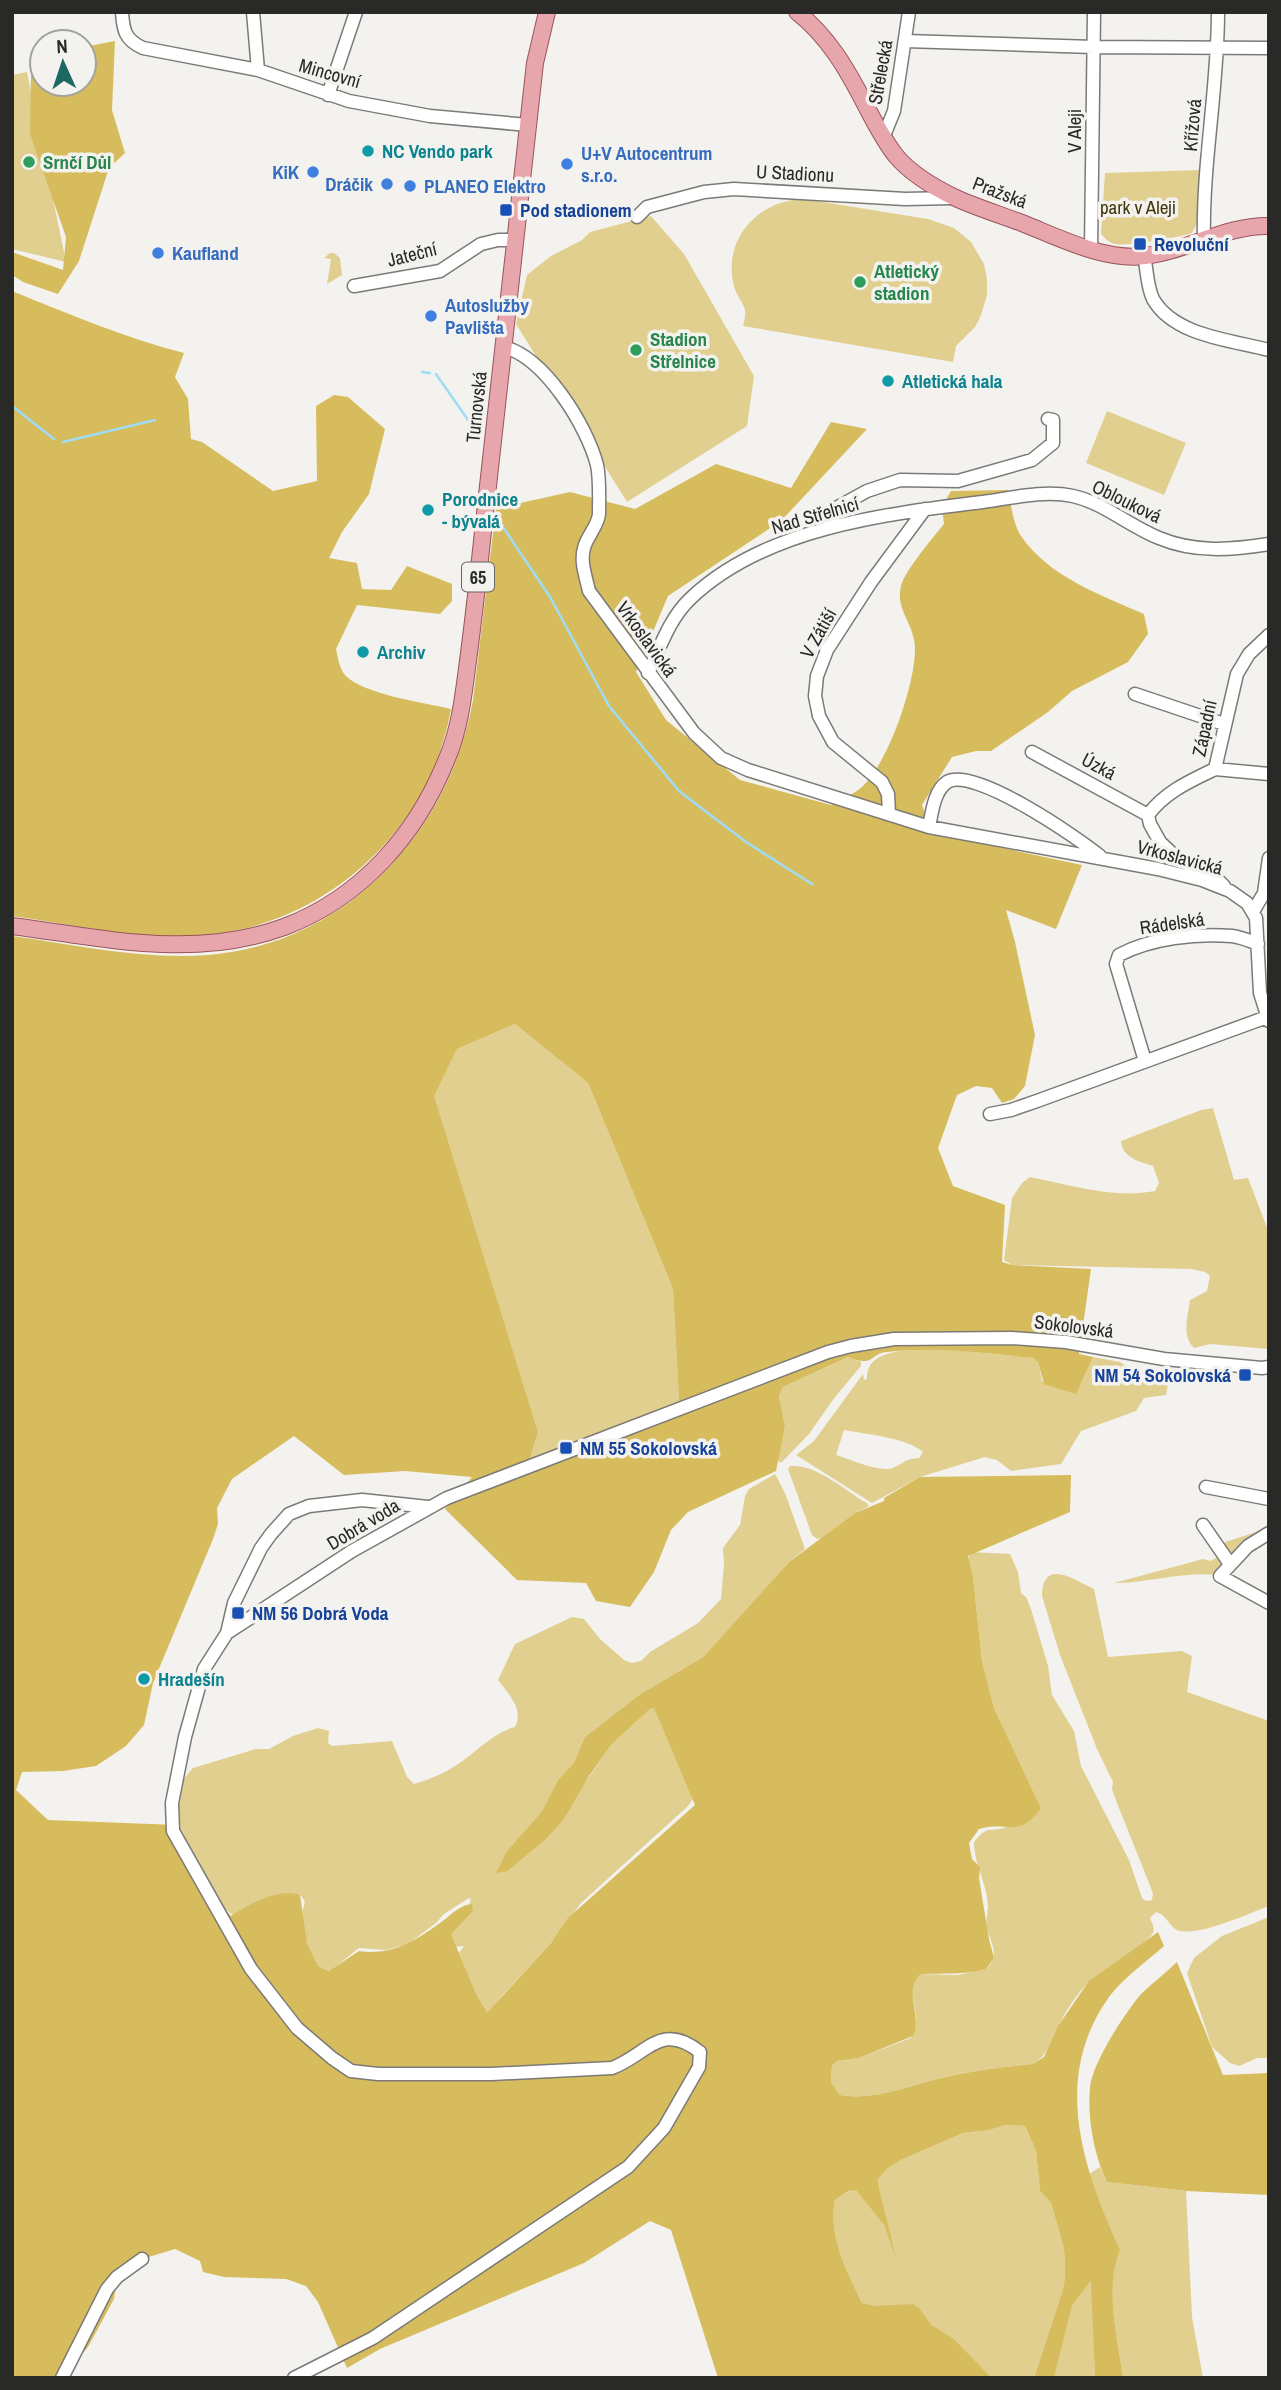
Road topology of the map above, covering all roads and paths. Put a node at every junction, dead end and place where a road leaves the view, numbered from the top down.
1 (122, 12) edge
2 (253, 12) edge
3 (356, 12) edge
4 (547, 12) edge
5 (797, 12) edge
6 (909, 12) edge
7 (1094, 12) edge
8 (1218, 12) edge
9 (905, 41) junction
10 (1093, 47) junction
11 (1218, 48) junction
12 (1269, 48) edge
13 (258, 69) junction
14 (328, 94) junction
15 (528, 125) junction
16 (883, 138) junction
17 (957, 198) junction
18 (636, 217) dead end
19 (1269, 226) edge
20 (516, 240) junction
21 (1204, 241) junction
22 (1091, 249) junction
23 (1144, 256) junction
24 (354, 286) dead end
25 (503, 347) junction
26 (1269, 349) edge
27 (1048, 419) dead end
28 (925, 509) junction
29 (829, 528) junction
30 (1269, 544) edge
31 (1269, 635) edge
32 (648, 673) junction
33 (1135, 694) dead end
34 (1224, 724) junction
35 (1032, 752) dead end
36 (1215, 769) junction
37 (1269, 774) edge
38 (889, 813) junction
39 (1148, 815) junction
40 (929, 827) junction
41 (1269, 858) edge
42 (1103, 859) junction
43 (1230, 891) junction
44 (1254, 910) junction
45 (12, 926) edge
46 (1258, 944) junction
47 (1268, 1019) edge
48 (1145, 1060) junction
49 (990, 1114) dead end
50 (1269, 1367) edge
51 (1206, 1487) dead end
52 (1269, 1499) edge
53 (428, 1507) junction
54 (1203, 1525) dead end
55 (1269, 1533) edge
56 (1230, 1564) junction
57 (1269, 1603) edge
58 (227, 1633) junction
59 (142, 2259) dead end
60 (62, 2378) edge
61 (294, 2378) edge

1 - 13 street, Mincovní
2 - 13 street
3 - 14 street
4 - 15 main road, Turnovská / 65
5 - 16 main road, Pražská
6 - 9 street, Střelecká
7 - 10 street, V Aleji
8 - 11 street, Křížová
9 - 10 street
9 - 16 street, Střelecká
10 - 11 street
10 - 22 street, V Aleji
11 - 12 street
11 - 21 street, Křížová
13 - 14 street, Mincovní
14 - 15 street, Mincovní
15 - 20 main road, Turnovská / 65
16 - 17 main road, Pražská
17 - 18 street, U Stadionu
17 - 22 main road, Pražská
19 - 21 main road, Pražská
20 - 24 street, Jateční
20 - 25 main road, Turnovská / 65
21 - 23 main road, Pražská
22 - 23 main road, Pražská
23 - 26 street
25 - 32 street, Vrkoslavická
25 - 45 main road, Turnovská / 65
27 - 29 street
28 - 29 street, Nad Střelnicí
28 - 30 street, Oblouková
28 - 38 street, V Zátiší
29 - 32 street, Nad Střelnicí
31 - 34 street, Západní
32 - 38 street, Vrkoslavická
33 - 34 street
34 - 36 street, Západní
35 - 39 street, Úzká
36 - 37 street
36 - 39 street, Západní
38 - 40 street, Vrkoslavická
39 - 43 street
40 - 42 street, Vrkoslavická
40 - 42 street, Vrkoslavická
41 - 44 street
42 - 43 street, Vrkoslavická
43 - 44 street, Vrkoslavická
44 - 46 street
46 - 47 street
46 - 48 street, Rádelská
47 - 48 street
48 - 49 street
50 - 53 street, Sokolovská
51 - 52 street
53 - 58 street, Dobrá voda
53 - 58 street, Dobrá voda
54 - 56 street
55 - 56 street
56 - 57 street
58 - 61 street, Dobrá voda
59 - 60 street

